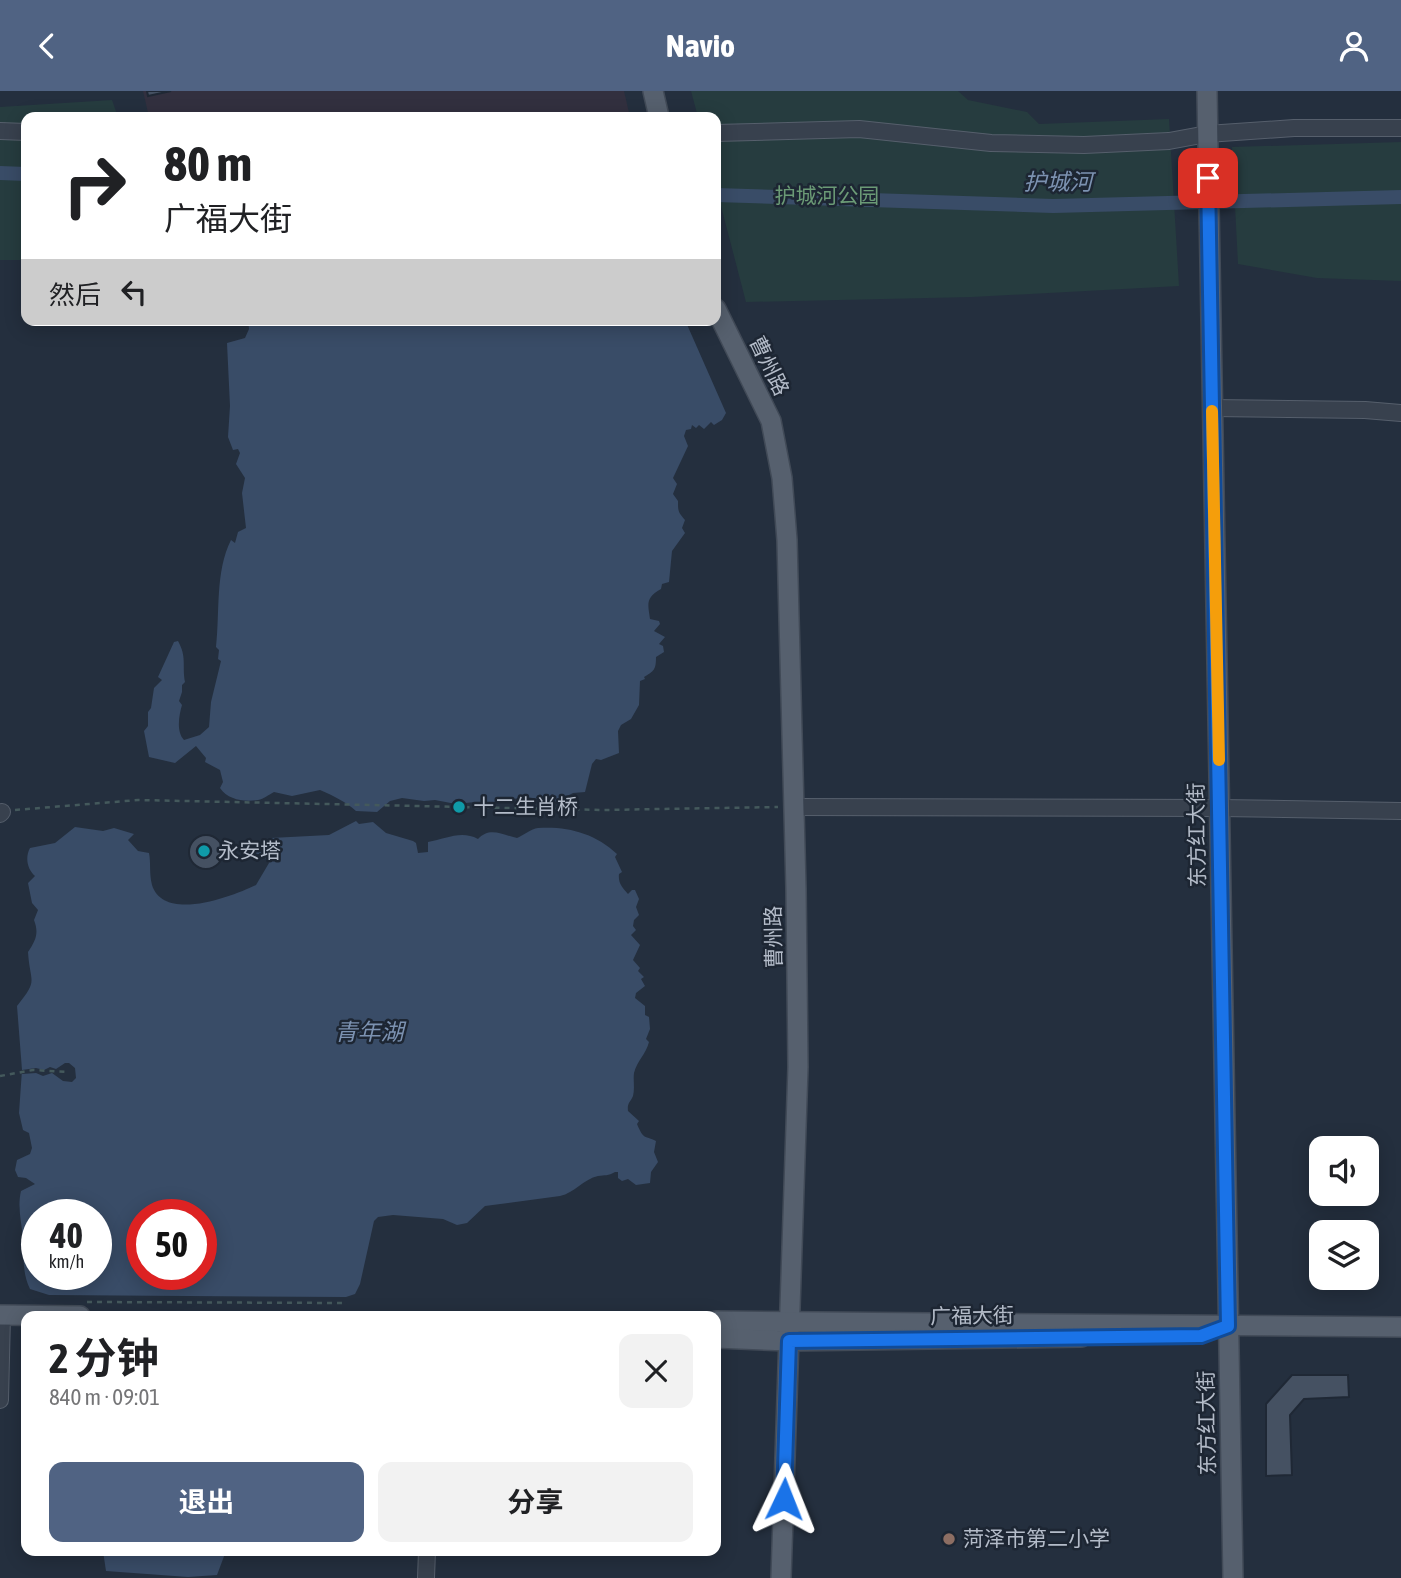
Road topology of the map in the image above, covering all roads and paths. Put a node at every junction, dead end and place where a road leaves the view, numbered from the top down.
1 (653, 91) edge
2 (1207, 91) edge
3 (658, 112) edge
4 (1401, 128) edge
5 (0, 131) edge
6 (21, 132) edge
7 (721, 133) edge
8 (1207, 143) junction
9 (721, 319) edge
10 (1212, 408) junction
11 (1401, 413) edge
12 (793, 807) junction
13 (1220, 808) junction
14 (1401, 811) edge
15 (1, 813) edge
16 (69, 1072) dead end
17 (0, 1076) edge
18 (347, 1303) dead end
19 (78, 1309) edge
20 (21, 1318) edge
21 (1, 1321) edge
22 (721, 1322) edge
23 (21, 1326) edge
24 (1228, 1326) junction
25 (1401, 1327) edge
26 (789, 1331) junction
27 (721, 1338) edge
28 (0, 1400) edge
29 (427, 1556) edge
30 (426, 1578) edge
31 (781, 1578) edge
32 (1233, 1578) edge

1 - 3 main road
2 - 8 main road, 东方红大街
4 - 8 street
5 - 6 street
7 - 8 street
8 - 10 main road, 东方红大街
9 - 12 main road, 曹州路
10 - 11 street
10 - 13 main road, 东方红大街
12 - 13 street
12 - 15 path
12 - 26 main road, 曹州路
13 - 14 street
13 - 24 main road, 东方红大街
16 - 17 path
18 - 19 path
20 - 21 main road
21 - 23 main road
21 - 28 street
22 - 26 main road, 广福大街
24 - 25 main road, 广福大街
24 - 26 main road, 广福大街
24 - 32 main road, 东方红大街
26 - 27 main road, 广福大街
26 - 31 main road, 曹州路
29 - 30 street

